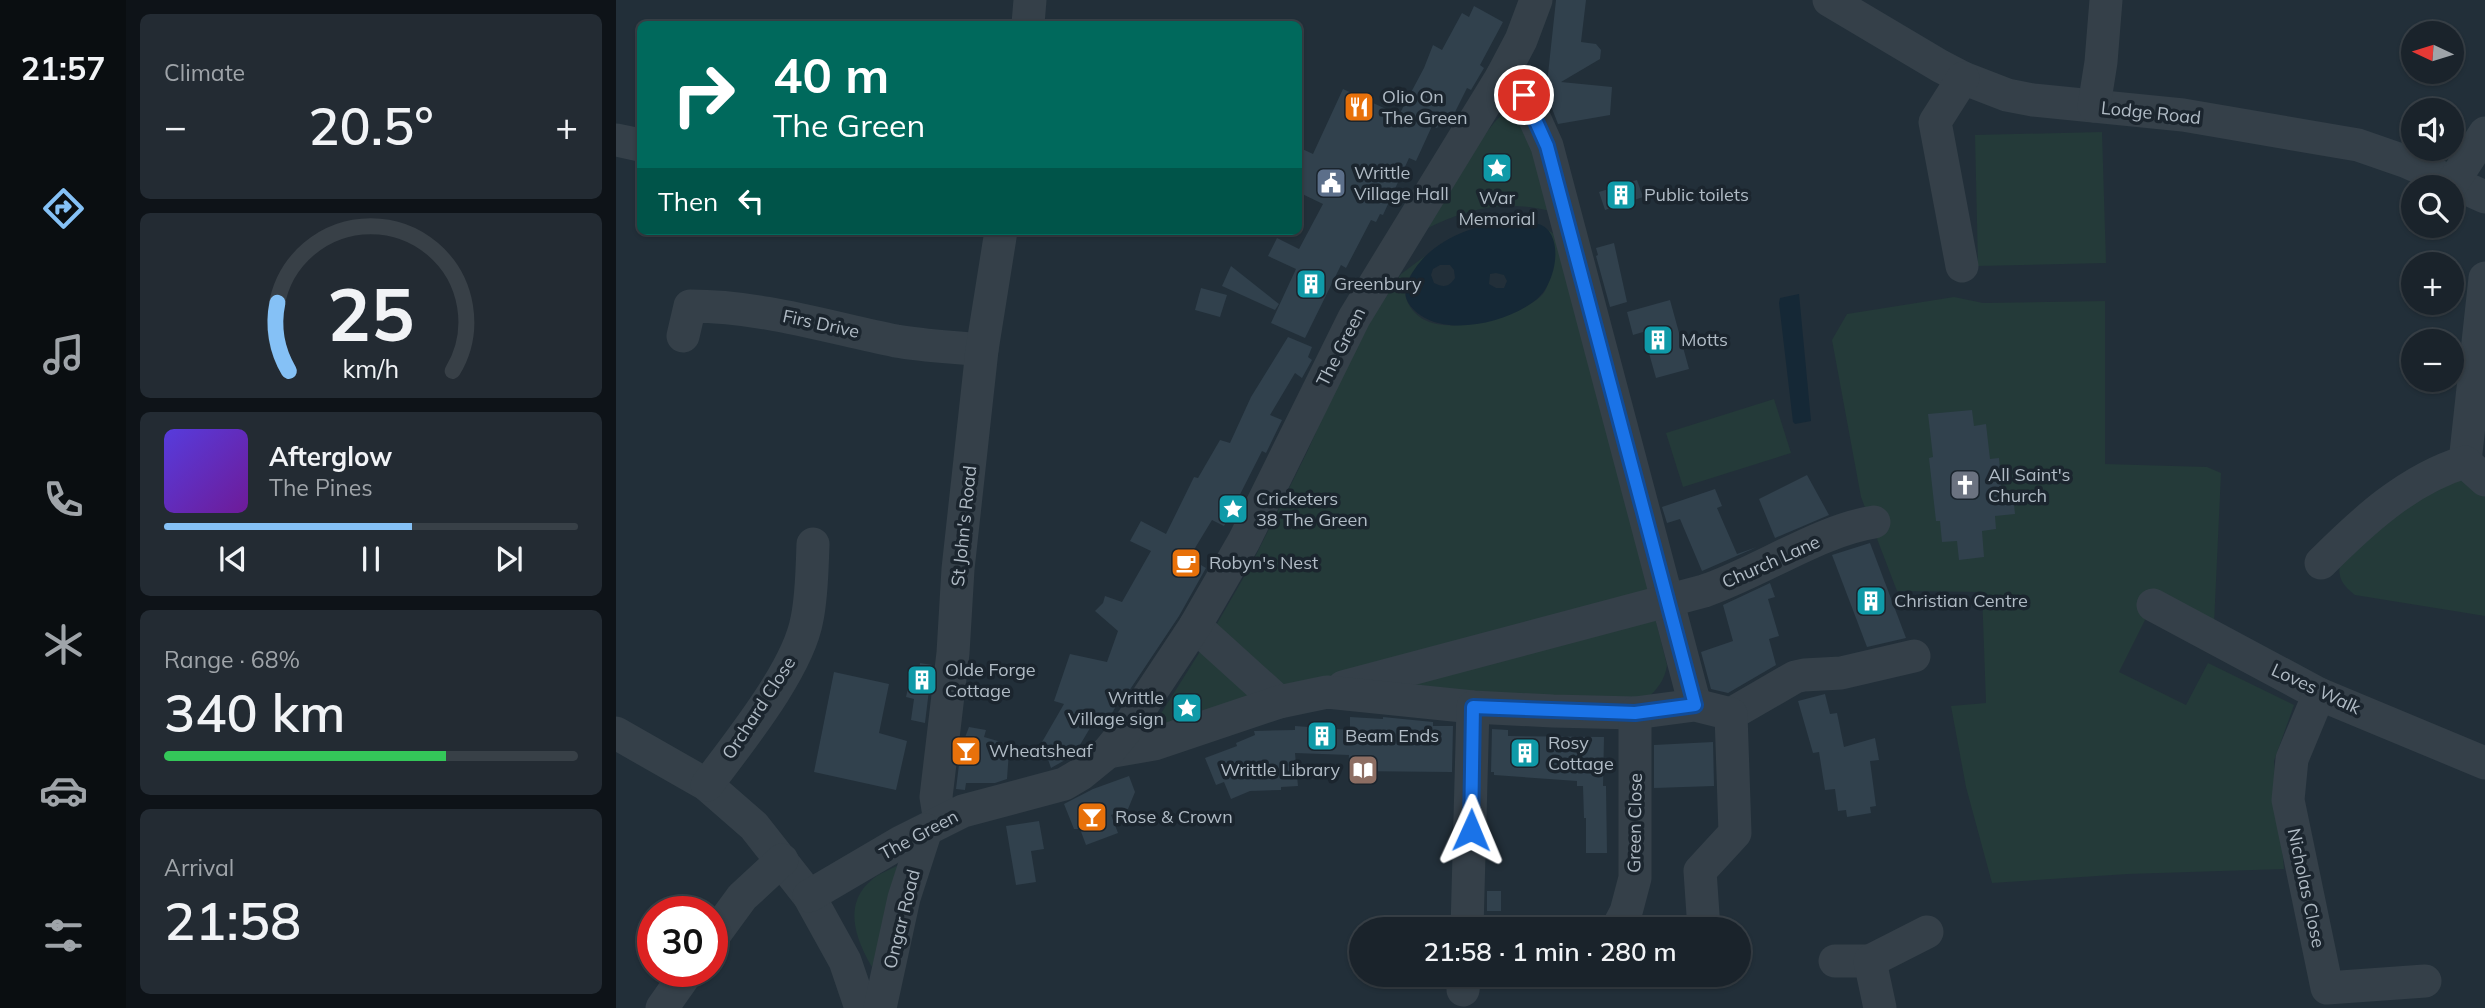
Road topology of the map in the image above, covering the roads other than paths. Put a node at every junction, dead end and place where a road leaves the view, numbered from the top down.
1 (1030, 0) edge
2 (1536, 0) edge
3 (1829, 0) edge
4 (2105, 0) edge
5 (1028, 21) edge
6 (1915, 50) junction
7 (1502, 76) junction
8 (1963, 78) junction
9 (2094, 106) junction
10 (1936, 122) junction
11 (2485, 133) edge
12 (616, 140) edge
13 (637, 144) edge
14 (2437, 175) edge
15 (2458, 175) edge
16 (2464, 187) edge
17 (2485, 197) edge
18 (1000, 235) edge
19 (1962, 266) dead end
20 (2485, 278) edge
21 (683, 337) dead end
22 (982, 351) junction
23 (2475, 471) edge
24 (1874, 522) dead end
25 (813, 544) dead end
26 (2321, 563) dead end
27 (1667, 599) junction
28 (2152, 605) dead end
29 (1195, 626) junction
30 (1914, 656) dead end
31 (1327, 692) junction
32 (2319, 694) junction
33 (1279, 702) junction
34 (1695, 705) junction
35 (1473, 707) junction
36 (1635, 713) junction
37 (1731, 714) junction
38 (616, 733) edge
39 (1108, 752) junction
40 (2485, 763) edge
41 (707, 785) junction
42 (933, 826) junction
43 (782, 860) junction
44 (809, 896) junction
45 (728, 916) edge
46 (1467, 917) edge
47 (1623, 917) edge
48 (1703, 917) edge
49 (1927, 932) dead end
50 (1835, 961) dead end
51 (1870, 961) junction
52 (2426, 981) dead end
53 (677, 987) edge
54 (662, 1008) edge
55 (861, 1008) edge
56 (880, 1008) edge
57 (1880, 1008) edge

1 - 5 street
2 - 7 street, The Green
3 - 6 street, Lodge Road
4 - 9 street
6 - 8 street, Lodge Road
6 - 10 street
7 - 27 street
7 - 29 street, The Green
8 - 9 street, Lodge Road
8 - 10 street
9 - 14 street, Lodge Road
10 - 19 street
11 - 15 street
12 - 13 street
16 - 17 street, Lodge Road
18 - 22 street, St John's Road
20 - 23 street
21 - 22 street, Firs Drive
22 - 42 street, St John's Road
23 - 26 street
24 - 27 street, Church Lane
25 - 41 street, Orchard Close
27 - 31 street
27 - 34 street
28 - 32 street, Loves Walk
29 - 33 street
29 - 39 street, The Green
30 - 37 street
31 - 33 street
31 - 35 street
32 - 40 street, Loves Walk
32 - 52 street, Nicholas Close
33 - 39 street
34 - 36 street
34 - 37 street
35 - 36 street
35 - 46 street
36 - 47 street, Green Close
37 - 48 street
38 - 41 street
39 - 42 street, The Green
41 - 43 street
42 - 44 street, The Green
42 - 56 street, Ongar Road
43 - 44 street
43 - 45 street
44 - 55 street
49 - 51 street
50 - 51 street
51 - 57 street
53 - 54 street

